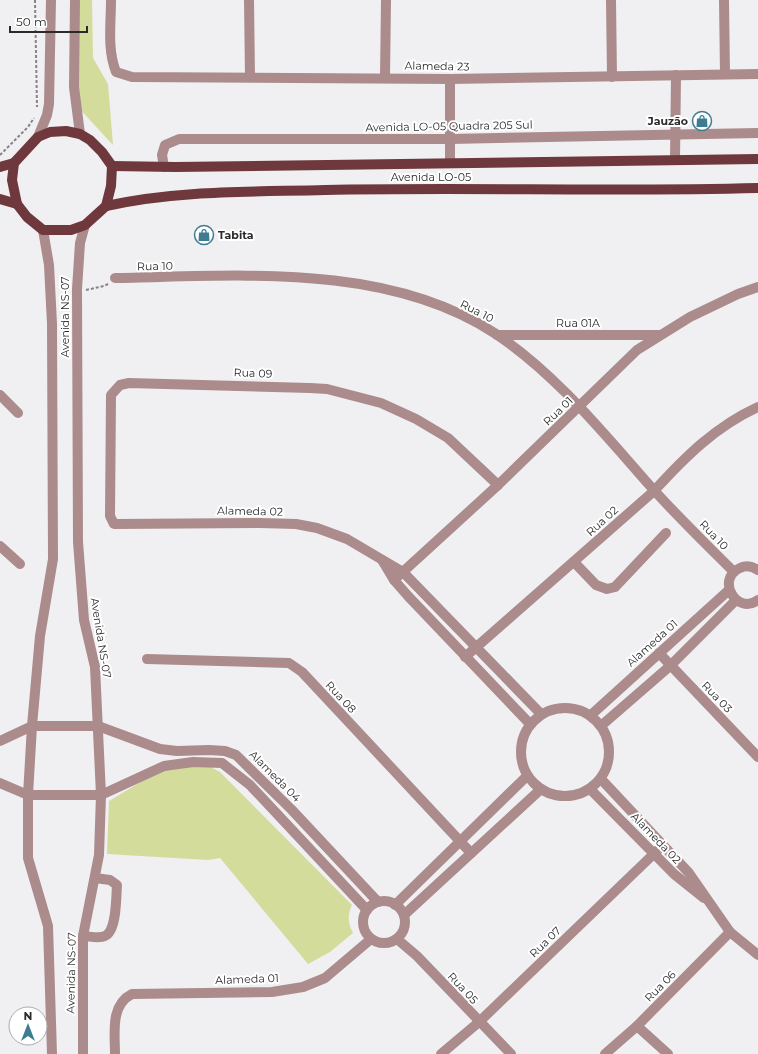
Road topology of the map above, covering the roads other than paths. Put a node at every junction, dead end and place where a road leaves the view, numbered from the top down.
1 (51, 0) edge
2 (75, 0) edge
3 (111, 0) edge
4 (249, 0) edge
5 (386, 0) edge
6 (611, 0) edge
7 (724, 0) edge
8 (725, 74) junction
9 (758, 74) edge
10 (676, 76) junction
11 (250, 77) junction
12 (612, 77) junction
13 (385, 78) junction
14 (450, 79) junction
15 (758, 133) edge
16 (80, 134) junction
17 (675, 134) junction
18 (38, 138) junction
19 (450, 139) junction
20 (758, 159) edge
21 (675, 160) junction
22 (450, 162) junction
23 (14, 163) junction
24 (112, 166) junction
25 (0, 167) edge
26 (164, 167) junction
27 (758, 188) edge
28 (0, 199) edge
29 (17, 204) junction
30 (106, 206) junction
31 (85, 225) junction
32 (43, 230) junction
33 (115, 278) road end
34 (758, 287) edge
35 (497, 335) junction
36 (660, 335) junction
37 (0, 395) edge
38 (579, 407) junction
39 (758, 407) edge
40 (18, 413) dead end
41 (498, 485) junction
42 (654, 491) junction
43 (112, 522) joint
44 (666, 533) dead end
45 (0, 546) edge
46 (381, 559) junction
47 (574, 562) junction
48 (20, 564) dead end
49 (758, 570) edge
50 (403, 572) junction
51 (734, 572) junction
52 (394, 580) junction
53 (729, 590) junction
54 (736, 600) junction
55 (757, 602) edge
56 (476, 647) junction
57 (659, 653) junction
58 (465, 657) junction
59 (147, 659) dead end
60 (670, 666) junction
61 (541, 714) junction
62 (591, 715) junction
63 (530, 724) junction
64 (32, 726) junction
65 (98, 726) junction
66 (602, 726) junction
67 (0, 741) edge
68 (758, 757) edge
69 (527, 776) junction
70 (601, 779) junction
71 (0, 783) edge
72 (541, 789) junction
73 (590, 789) junction
74 (28, 795) junction
75 (101, 795) junction
76 (459, 841) junction
77 (322, 842) junction
78 (662, 846) junction
79 (312, 852) junction
80 (471, 853) junction
81 (333, 854) junction
82 (653, 854) junction
83 (322, 864) junction
84 (95, 878) junction
85 (707, 900) junction
86 (378, 902) junction
87 (396, 905) junction
88 (367, 910) junction
89 (404, 915) junction
90 (730, 932) junction
91 (83, 936) junction
92 (371, 939) junction
93 (397, 939) junction
94 (758, 954) edge
95 (479, 1022) junction
96 (637, 1026) junction
97 (52, 1054) edge
98 (83, 1054) edge
99 (115, 1054) edge
100 (441, 1054) edge
101 (510, 1054) edge
102 (604, 1054) edge
103 (668, 1054) edge

1 - 18 street
2 - 16 street
3 - 11 street, Alameda 23
4 - 11 street
5 - 13 street
6 - 12 street
7 - 8 street
8 - 9 street, Alameda 23
8 - 10 street, Alameda 23
10 - 12 street, Alameda 23
10 - 17 street
11 - 13 street, Alameda 23
12 - 14 street, Alameda 23
13 - 14 street, Alameda 23
14 - 19 street
15 - 17 street, Avenida LO-05 Quadra 205 Sul
16 - 18 main road
16 - 24 main road
17 - 19 street, Avenida LO-05 Quadra 205 Sul
17 - 21 street
18 - 23 main road
19 - 22 street
19 - 26 street, Avenida LO-05 Quadra 205 Sul
20 - 21 main road, Avenida LO-05
21 - 22 main road, Avenida LO-05
22 - 26 main road, Avenida LO-05
23 - 25 main road
23 - 29 main road
24 - 26 main road, Avenida LO-05
24 - 30 main road
27 - 30 main road, Avenida LO-05
28 - 29 main road
29 - 32 main road
30 - 31 main road
31 - 32 main road
31 - 65 street, Avenida NS-07
32 - 64 street, Avenida NS-07
33 - 35 street, Rua 10
34 - 36 street, Rua 01
35 - 36 street, Rua 01A
35 - 38 street, Rua 10
36 - 38 street, Rua 01
37 - 40 street
38 - 41 street, Rua 01
38 - 42 street, Rua 10
39 - 42 street, Rua 02
41 - 43 street, Rua 09
41 - 50 street, Rua 01
42 - 47 street, Rua 02
42 - 51 street, Rua 10
43 - 46 street, Alameda 02
44 - 47 street
45 - 48 street
46 - 50 street, Alameda 02
46 - 52 street, Alameda 02
47 - 56 street, Rua 02
49 - 51 street
50 - 52 street, Rua 01
50 - 56 street, Alameda 02
51 - 53 street
52 - 58 street, Alameda 02
53 - 54 street
53 - 57 street, Alameda 01
54 - 55 street
54 - 60 street
56 - 58 street, Rua 02
56 - 61 street, Alameda 02
57 - 60 street, Rua 03
57 - 62 street, Alameda 01
58 - 63 street, Alameda 02
59 - 76 street, Rua 08
60 - 66 street
60 - 68 street, Rua 03
61 - 62 street
61 - 63 street
62 - 66 street
63 - 69 street
64 - 65 street
64 - 67 street
64 - 74 street, Avenida NS-07
65 - 75 street, Avenida NS-07
65 - 77 street, Alameda 04
66 - 70 street
69 - 72 street
69 - 76 street
70 - 73 street
70 - 78 street, Alameda 02
71 - 74 street
72 - 73 street
72 - 80 street
73 - 82 street, Alameda 02
74 - 75 street
74 - 97 street, Avenida NS-07
75 - 79 street
75 - 84 street, Avenida NS-07
76 - 80 street, Rua 08
76 - 87 street
77 - 79 street
77 - 81 street, Alameda 04
78 - 82 street, Rua 07
78 - 85 street, Alameda 02
79 - 83 street
80 - 89 street
81 - 83 street
81 - 86 street, Alameda 04
82 - 85 street, Alameda 02
82 - 95 street, Rua 07
83 - 88 street
84 - 91 street, Avenida NS-07
84 - 91 street
85 - 90 street, Alameda 02
86 - 87 street
86 - 88 street
87 - 89 street
88 - 92 street
89 - 93 street
90 - 94 street, Alameda 02
90 - 96 street, Rua 06
91 - 98 street, Avenida NS-07
92 - 93 street
92 - 99 street, Alameda 01
93 - 95 street, Rua 05
95 - 100 street, Rua 07
95 - 101 street, Rua 05
96 - 102 street, Rua 06
96 - 103 street

